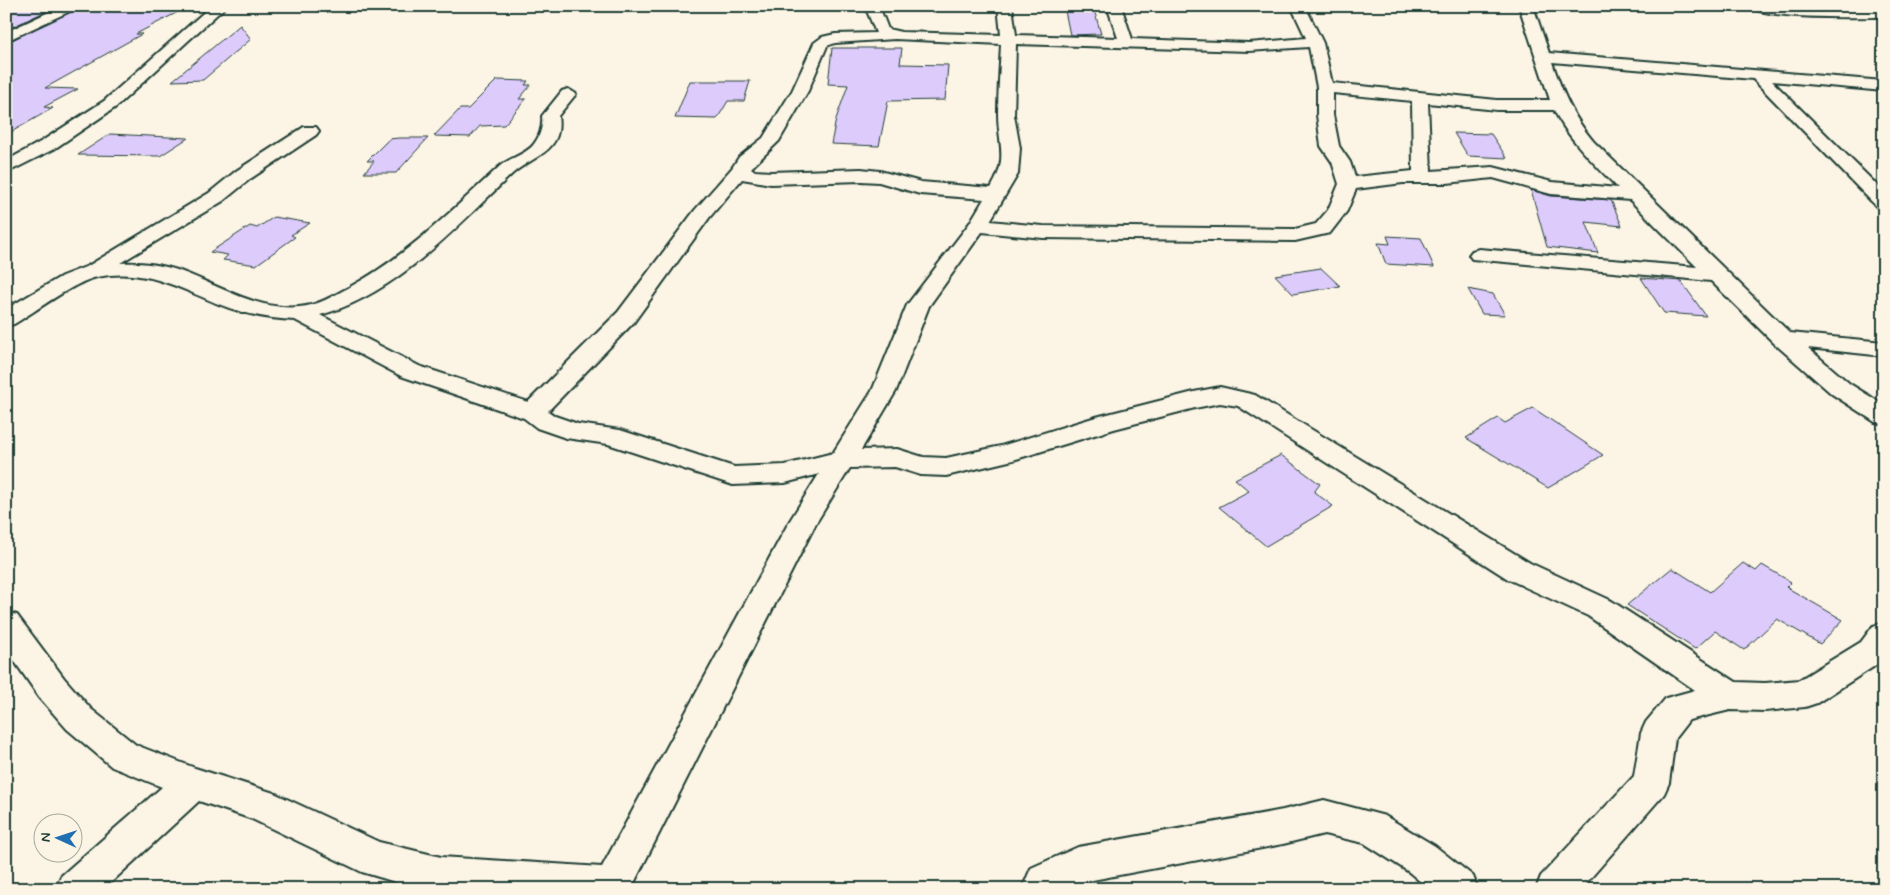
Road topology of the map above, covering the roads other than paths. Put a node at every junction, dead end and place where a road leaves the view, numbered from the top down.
1 (74, 6) edge
2 (219, 6) edge
3 (872, 6) edge
4 (1005, 6) edge
5 (1114, 6) edge
6 (1298, 6) edge
7 (1526, 6) edge
8 (1756, 6) edge
9 (1884, 13) edge
10 (894, 35) junction
11 (6, 38) edge
12 (1009, 38) junction
13 (1126, 42) junction
14 (1316, 43) junction
15 (1544, 57) junction
16 (1758, 76) junction
17 (1884, 86) edge
18 (1325, 87) junction
19 (568, 94) dead end
20 (1420, 97) junction
21 (1560, 105) junction
22 (310, 131) dead end
23 (6, 168) edge
24 (741, 169) junction
25 (1422, 177) junction
26 (1348, 184) junction
27 (998, 194) junction
28 (1635, 195) junction
29 (1884, 203) edge
30 (977, 226) junction
31 (1479, 255) dead end
32 (93, 271) junction
33 (1718, 275) junction
34 (300, 314) junction
35 (6, 319) edge
36 (1783, 340) junction
37 (1884, 349) edge
38 (533, 412) junction
39 (1884, 416) edge
40 (842, 459) junction
41 (6, 624) edge
42 (1884, 636) edge
43 (1730, 696) junction
44 (193, 783) junction
45 (616, 888) edge
46 (75, 889) edge
47 (1041, 889) edge
48 (1458, 889) edge
49 (1555, 889) edge

1 - 11 street
2 - 23 street
3 - 10 street
4 - 12 street
5 - 13 street
6 - 14 street
7 - 15 street
8 - 9 street
10 - 12 street
10 - 24 street
12 - 13 street
12 - 27 street
13 - 14 street
14 - 18 street
15 - 16 street
15 - 21 street
16 - 17 street
16 - 29 street
18 - 20 street
18 - 26 street
19 - 34 street
20 - 21 street
20 - 25 street
21 - 28 street
22 - 32 street
24 - 27 street
24 - 38 street
25 - 26 street
25 - 28 street
26 - 30 street
27 - 30 street
28 - 33 street
30 - 40 street
31 - 33 street
32 - 34 street
32 - 35 street
33 - 36 street
34 - 38 street
36 - 37 street
36 - 39 street
38 - 40 street
40 - 43 street
40 - 45 street
41 - 44 street
42 - 43 street
43 - 49 street
44 - 45 street
44 - 46 street
47 - 48 street

